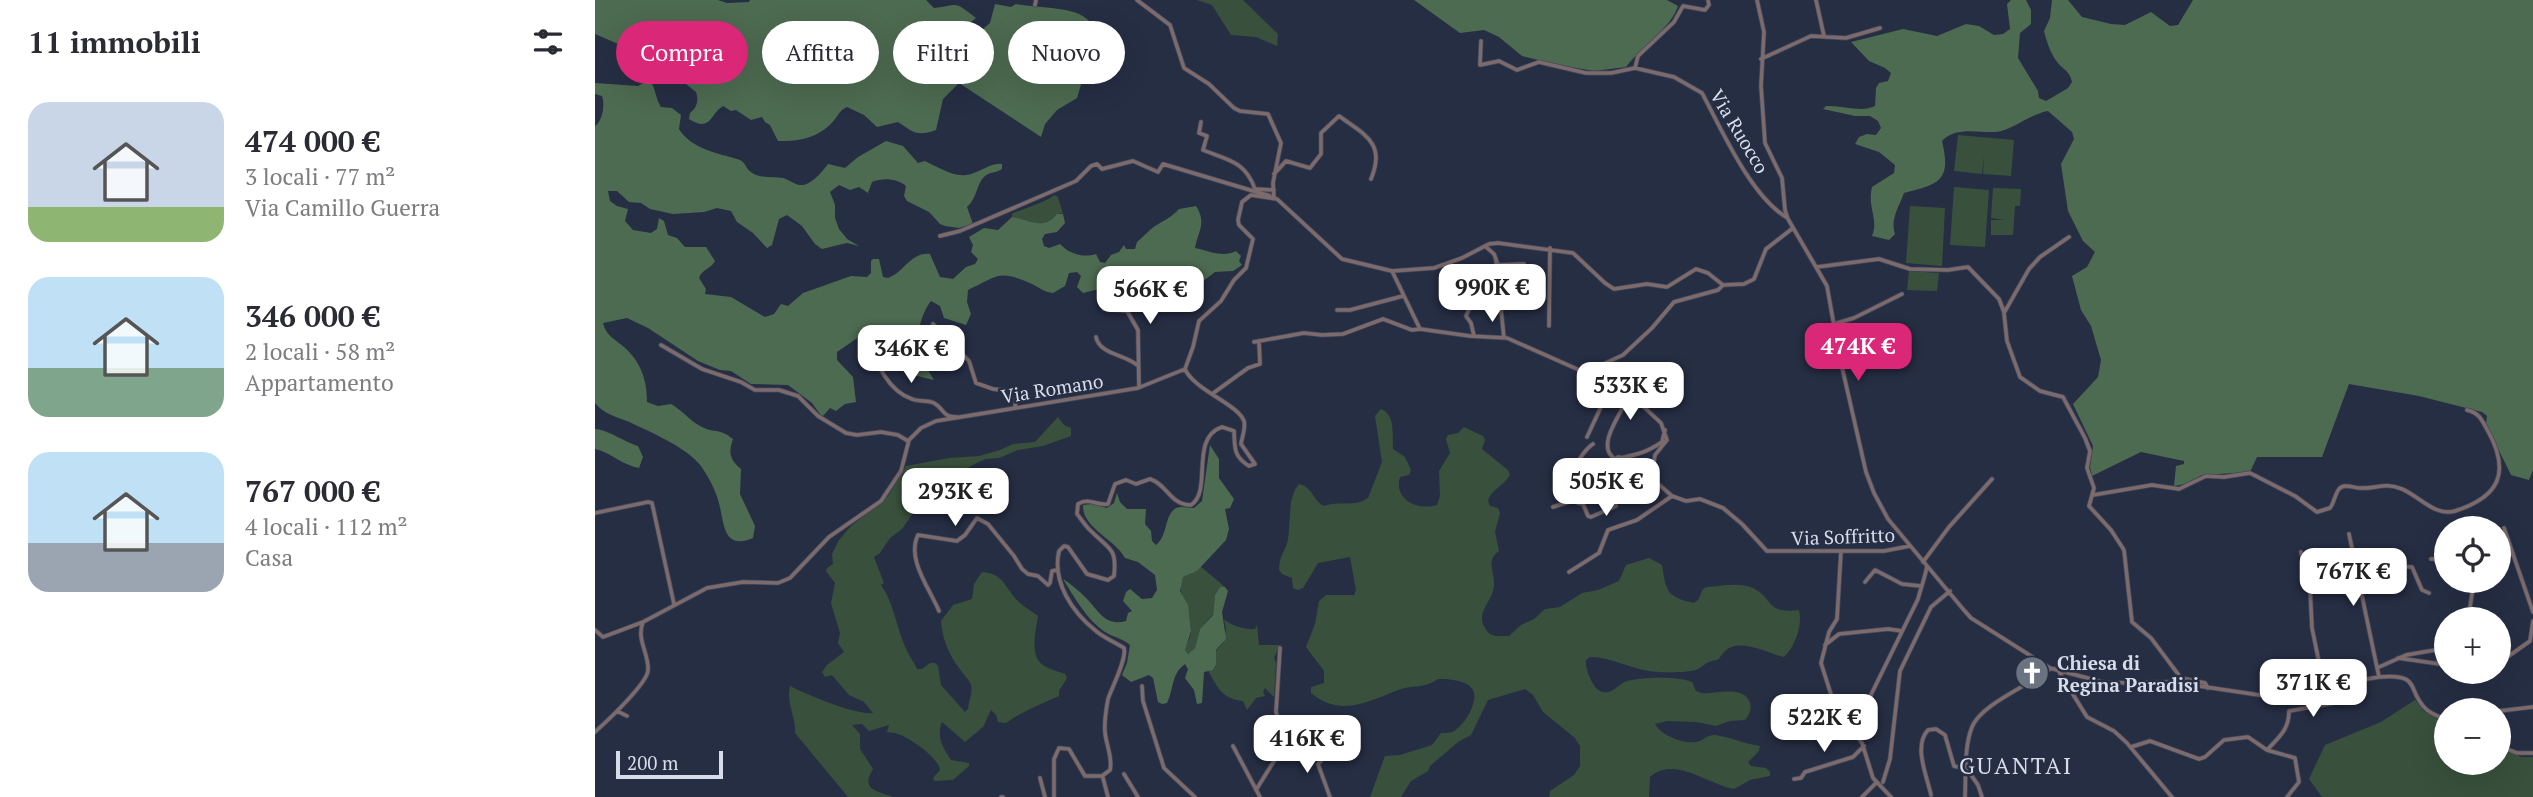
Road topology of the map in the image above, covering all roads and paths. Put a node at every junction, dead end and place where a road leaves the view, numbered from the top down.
1 (1137, 0) edge
2 (1708, 0) edge
3 (1756, 0) edge
4 (1816, 0) edge
5 (1880, 28) dead end
6 (1824, 36) junction
7 (1481, 41) dead end
8 (1761, 59) junction
9 (1635, 68) junction
10 (1201, 122) dead end
11 (1274, 174) junction
12 (1371, 179) dead end
13 (1274, 190) junction
14 (1273, 197) junction
15 (1788, 219) junction
16 (1793, 228) junction
17 (940, 236) dead end
18 (2069, 237) dead end
19 (1485, 246) junction
20 (1550, 248) junction
21 (1496, 261) junction
22 (1524, 264) dead end
23 (1817, 267) junction
24 (1392, 271) junction
25 (1723, 285) junction
26 (1500, 294) junction
27 (1525, 294) dead end
28 (1902, 294) dead end
29 (1403, 296) junction
30 (1465, 302) dead end
31 (1104, 309) dead end
32 (1337, 310) dead end
33 (2004, 313) junction
34 (933, 324) dead end
35 (1834, 324) junction
36 (1549, 326) dead end
37 (1420, 329) junction
38 (1474, 336) junction
39 (1096, 337) dead end
40 (1504, 338) junction
41 (1836, 339) junction
42 (869, 342) dead end
43 (661, 345) dead end
44 (1839, 354) junction
45 (1138, 367) junction
46 (1185, 369) junction
47 (1605, 376) junction
48 (1614, 379) junction
49 (1139, 387) junction
50 (1212, 394) junction
51 (1630, 394) junction
52 (1015, 407) junction
53 (2467, 410) dead end
54 (963, 417) junction
55 (1665, 430) junction
56 (1587, 437) dead end
57 (908, 441) junction
58 (1594, 443) dead end
59 (1652, 473) junction
60 (1991, 479) dead end
61 (1612, 492) dead end
62 (2093, 495) junction
63 (1672, 496) junction
64 (1578, 499) junction
65 (1553, 507) dead end
66 (595, 513) edge
67 (2349, 534) dead end
68 (1910, 547) junction
69 (2511, 548) edge
70 (1841, 551) junction
71 (2301, 552) dead end
72 (1925, 564) junction
73 (2356, 564) junction
74 (1057, 570) junction
75 (1569, 572) dead end
76 (1865, 582) dead end
77 (1921, 586) junction
78 (1950, 592) junction
79 (2430, 593) dead end
80 (674, 604) junction
81 (939, 611) dead end
82 (2533, 612) edge
83 (2533, 621) edge
84 (643, 622) junction
85 (595, 630) edge
86 (1902, 631) junction
87 (1824, 646) junction
88 (1280, 648) dead end
89 (2434, 650) edge
90 (2511, 654) edge
91 (2396, 658) junction
92 (2434, 663) edge
93 (2050, 668) junction
94 (2377, 668) junction
95 (2058, 670) junction
96 (2379, 677) junction
97 (1142, 686) dead end
98 (2332, 686) junction
99 (2208, 688) junction
100 (2533, 707) edge
101 (1864, 709) dead end
102 (2511, 710) edge
103 (617, 711) junction
104 (2434, 713) edge
105 (627, 716) dead end
106 (595, 732) edge
107 (1233, 746) dead end
108 (1864, 746) junction
109 (2131, 747) junction
110 (2267, 750) junction
111 (2511, 750) edge
112 (2533, 752) edge
113 (1321, 761) dead end
114 (1966, 769) junction
115 (1124, 774) dead end
116 (1040, 778) dead end
117 (1103, 778) dead end
118 (1794, 779) dead end
119 (1877, 782) junction
120 (1883, 782) dead end
121 (1256, 790) junction
122 (1931, 795) dead end
123 (1045, 797) edge
124 (1054, 797) edge
125 (1108, 797) edge
126 (1138, 797) edge
127 (1195, 797) edge
128 (1260, 797) edge
129 (1330, 797) edge
130 (1862, 797) edge
131 (1891, 797) edge
132 (1965, 797) edge
133 (1982, 797) edge
134 (2172, 797) edge
135 (2287, 797) edge

1 - 11 street
2 - 9 street
3 - 8 street
4 - 6 street
5 - 6 street
6 - 8 street
7 - 9 street, Via Ruocco
8 - 15 street
9 - 15 street, Via Ruocco
10 - 13 street
11 - 12 street
11 - 13 street
13 - 14 street
14 - 17 street
14 - 24 street
14 - 46 street
15 - 16 street
16 - 23 street
16 - 25 street
18 - 33 street
19 - 20 street
19 - 21 street
19 - 24 street
20 - 25 street
20 - 36 street
21 - 22 street
21 - 26 street
23 - 33 street
23 - 35 street
24 - 29 street
25 - 47 street
26 - 27 street
26 - 40 street
28 - 35 street
29 - 32 street
29 - 37 street
30 - 38 street
31 - 45 street
33 - 62 street
34 - 52 street
35 - 41 street
37 - 38 street
37 - 50 street
38 - 40 street
39 - 45 street
40 - 47 street
41 - 44 street
41 - 44 street
42 - 54 street
43 - 57 street
44 - 68 street
45 - 49 street
46 - 49 street, Via Romano
46 - 50 street
47 - 48 street
48 - 51 street
48 - 56 street
49 - 52 street, Via Romano
50 - 74 street
51 - 55 street
51 - 55 street
52 - 54 street, Via Romano
53 - 62 street
54 - 57 street, Via Romano
55 - 59 street
57 - 80 street
58 - 64 street
59 - 63 street
59 - 64 street
60 - 72 street
61 - 64 street
62 - 99 street
63 - 70 street, Via Soffritto
63 - 75 street
64 - 65 street
66 - 80 street
67 - 73 street
68 - 70 street, Via Soffritto
68 - 72 street
69 - 82 street
70 - 87 street
71 - 98 street
72 - 77 street
72 - 78 street
73 - 79 street
73 - 94 street
74 - 81 street
74 - 124 street
76 - 77 street
77 - 86 street
78 - 93 street
78 - 120 street
80 - 84 street
83 - 90 street
84 - 85 street
84 - 103 street
86 - 87 street
86 - 101 street
87 - 108 street
88 - 121 street
89 - 91 street
91 - 92 street
91 - 94 street
93 - 95 street
93 - 114 street
94 - 96 street
95 - 99 street
95 - 109 street
96 - 98 street
96 - 104 street
97 - 127 street
98 - 99 street
98 - 110 street
100 - 102 street
103 - 105 street
103 - 106 street
107 - 121 street
108 - 118 street
108 - 119 street
109 - 110 street
109 - 134 street
110 - 135 street
111 - 112 street
113 - 129 street
114 - 122 street
114 - 132 street
114 - 133 street
115 - 126 street
116 - 123 street
117 - 125 street
119 - 130 street
119 - 131 street
121 - 128 street

